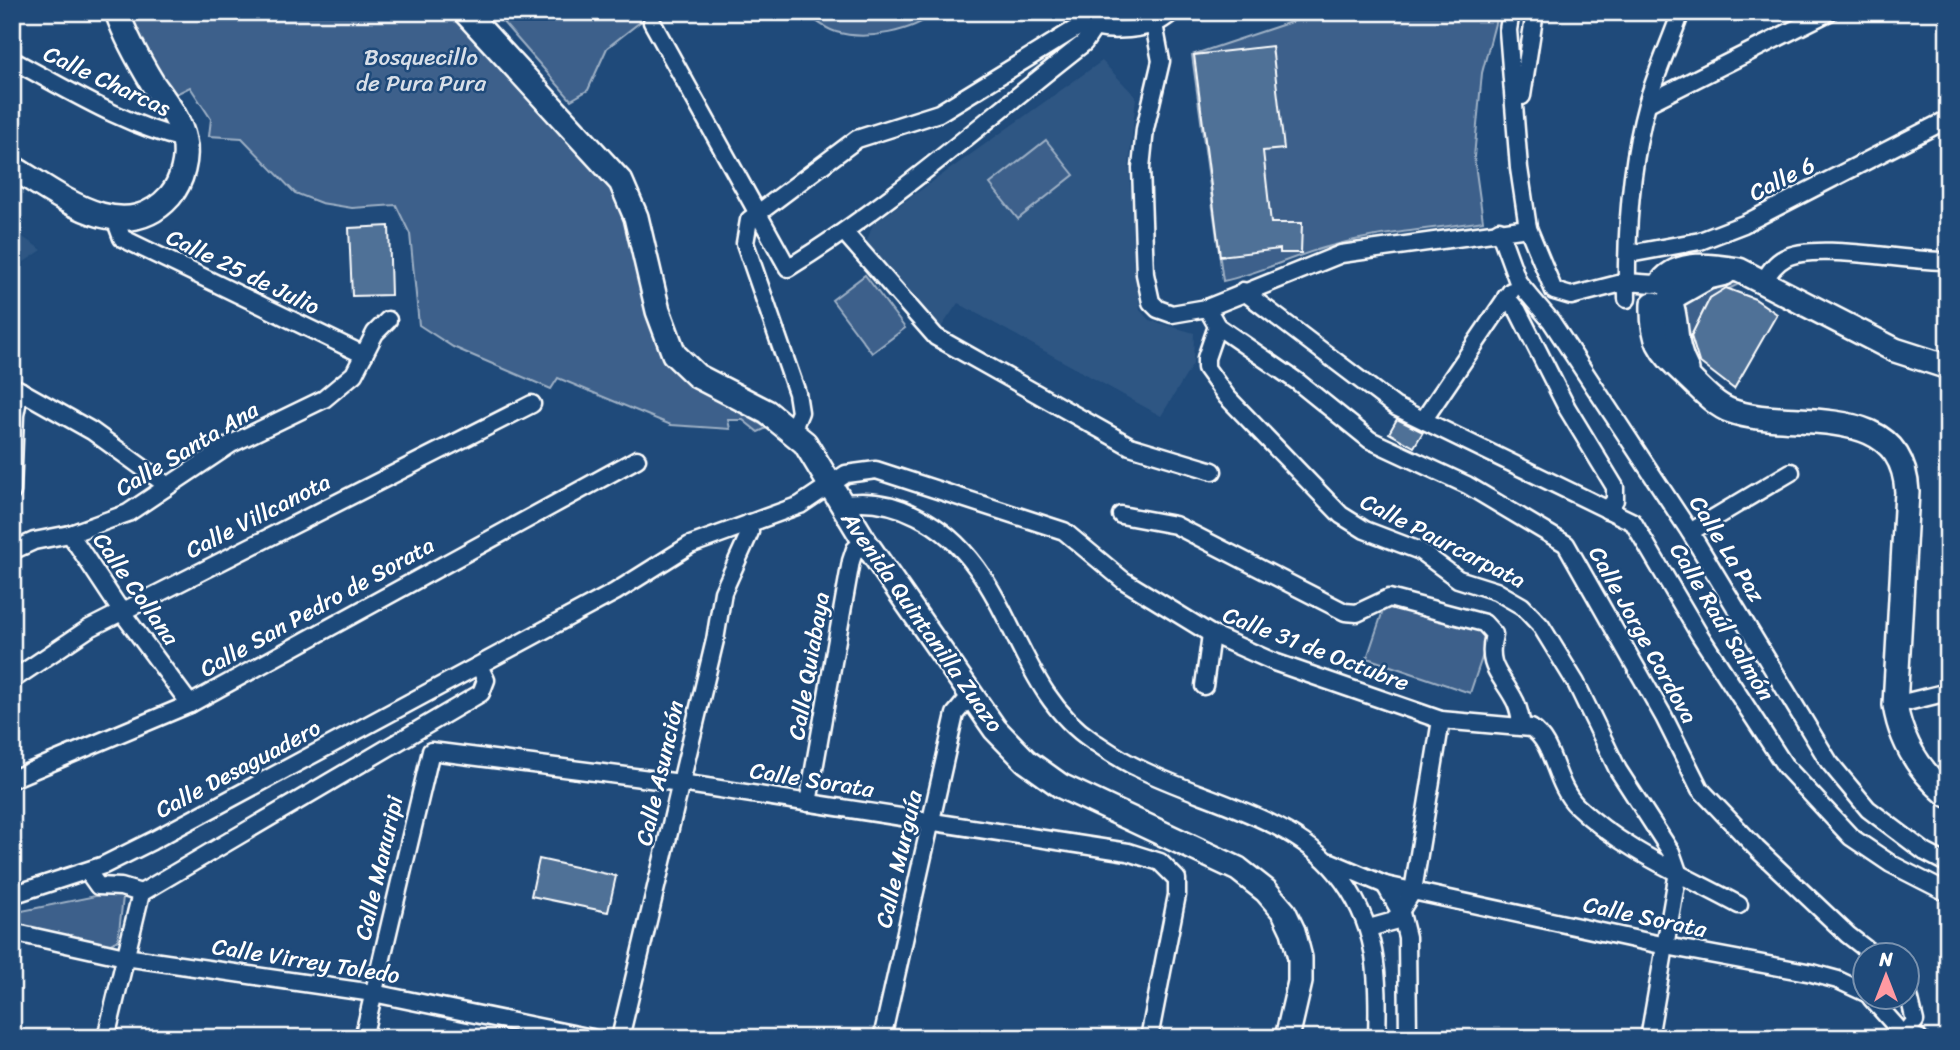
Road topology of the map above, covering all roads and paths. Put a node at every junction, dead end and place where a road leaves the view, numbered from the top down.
1 (117, 12) edge
2 (465, 12) edge
3 (1173, 12) edge
4 (1511, 12) edge
5 (1535, 12) edge
6 (1681, 12) edge
7 (1829, 12) edge
8 (1087, 21) edge
9 (652, 22) dead end
10 (1154, 24) junction
11 (12, 61) edge
12 (1648, 103) junction
13 (1948, 120) edge
14 (1517, 126) junction
15 (184, 139) junction
16 (12, 167) edge
17 (758, 213) junction
18 (115, 219) junction
19 (1528, 228) junction
20 (1499, 230) junction
21 (845, 233) junction
22 (1629, 254) junction
23 (1948, 261) edge
24 (1518, 282) junction
25 (1763, 282) junction
26 (1627, 285) junction
27 (1243, 292) junction
28 (1660, 295) junction
29 (1506, 298) junction
30 (1207, 308) junction
31 (388, 320) dead end
32 (1217, 326) junction
33 (364, 355) junction
34 (1948, 367) edge
35 (16, 388) edge
36 (532, 404) dead end
37 (1424, 419) junction
38 (792, 431) junction
39 (637, 459) dead end
40 (1213, 471) dead end
41 (1791, 472) dead end
42 (168, 486) junction
43 (12, 492) edge
44 (835, 495) junction
45 (1607, 510) junction
46 (1121, 515) dead end
47 (749, 523) junction
48 (1690, 533) junction
49 (70, 534) junction
50 (865, 542) junction
51 (12, 551) edge
52 (121, 611) junction
53 (1211, 634) junction
54 (478, 666) junction
55 (12, 680) edge
56 (1204, 686) dead end
57 (1948, 692) edge
58 (970, 696) junction
59 (190, 704) junction
60 (1895, 705) junction
61 (1441, 720) junction
62 (1522, 726) junction
63 (431, 751) joint
64 (12, 779) edge
65 (681, 783) junction
66 (1948, 795) edge
67 (808, 803) junction
68 (931, 821) junction
69 (1323, 857) junction
70 (1948, 864) edge
71 (88, 872) junction
72 (1678, 872) junction
73 (1385, 885) junction
74 (1413, 891) junction
75 (141, 893) junction
76 (1948, 893) edge
77 (12, 895) edge
78 (1739, 905) dead end
79 (1359, 907) junction
80 (1401, 913) junction
81 (1369, 928) junction
82 (12, 932) edge
83 (43, 938) junction
84 (1857, 942) edge
85 (12, 944) edge
86 (1667, 946) junction
87 (125, 957) junction
88 (1852, 986) edge
89 (373, 993) junction
90 (1885, 1012) edge
91 (1913, 1012) edge
92 (1908, 1036) edge
93 (106, 1038) edge
94 (363, 1038) edge
95 (592, 1038) edge
96 (620, 1038) edge
97 (882, 1038) edge
98 (1149, 1038) edge
99 (1287, 1038) edge
100 (1377, 1038) edge
101 (1408, 1038) edge
102 (1649, 1038) edge

1 - 15 street
2 - 38 street, Avenida Quintanilla Zuazo
3 - 10 street
4 - 14 street
5 - 14 street
6 - 12 street
7 - 12 street
8 - 10 street
8 - 17 street
8 - 21 street
9 - 17 street
10 - 30 street
11 - 15 street, Calle Charcas
12 - 22 street
13 - 22 street, Calle 6
14 - 19 street
15 - 18 street
16 - 18 street
17 - 21 street
17 - 38 street
18 - 33 street, Calle 25 de Julio
19 - 20 street
19 - 26 street
20 - 24 street, Calle La Paz
20 - 27 street
21 - 40 street
22 - 26 street
23 - 25 street
24 - 29 street
24 - 48 street, Calle La Paz
25 - 28 street
25 - 34 street
26 - 28 street
27 - 30 street
27 - 37 street, Calle Raúl Salmón
28 - 60 street
29 - 37 street
29 - 45 street
30 - 32 street
31 - 33 street, Calle Santa Ana
32 - 72 street, Calle Paurcarpata
32 - 84 street, Calle Jorge Cordova
33 - 42 street, Calle Santa Ana
35 - 42 street
35 - 43 street
36 - 52 street, Calle Villcanota
37 - 45 street, Calle Raúl Salmón
38 - 44 street, Avenida Quintanilla Zuazo
39 - 59 street, Calle San Pedro de Sorata
41 - 48 street
42 - 49 street, Calle Santa Ana
44 - 47 street, Calle Desaguadero
44 - 50 street, Avenida Quintanilla Zuazo
44 - 53 street, Calle 31 de Octubre
44 - 69 street
45 - 76 street, Calle Raúl Salmón
46 - 62 street
47 - 54 street, Calle Desaguadero
47 - 65 street, Calle Asunción
48 - 70 street, Calle La Paz
49 - 51 street, Calle Santa Ana
49 - 52 street, Calle Collana
50 - 58 street, Avenida Quintanilla Zuazo
50 - 67 street, Calle Quiabaya
52 - 55 street, Calle Villcanota
52 - 59 street, Calle Collana
53 - 56 street
53 - 61 street, Calle 31 de Octubre
54 - 71 street, Calle Desaguadero
54 - 75 street
57 - 60 street
58 - 68 street, Calle Murguía
58 - 99 street, Avenida Quintanilla Zuazo
59 - 64 street, Calle San Pedro de Sorata
60 - 66 street
61 - 62 street, Calle 31 de Octubre
61 - 74 street
62 - 72 street
63 - 65 street, Calle Sorata
63 - 89 street, Calle Manuripi
65 - 67 street, Calle Sorata
65 - 96 street, Calle Asunción
67 - 68 street, Calle Sorata
68 - 97 street, Calle Murguía
68 - 98 street, Calle Sorata
69 - 73 street, Calle Sorata
69 - 79 street
71 - 75 street
71 - 77 street, Calle Desaguadero
72 - 78 street
72 - 86 street
73 - 74 street, Calle Sorata
73 - 79 street
73 - 80 street
74 - 80 street
74 - 86 street, Calle Sorata
75 - 87 street
79 - 81 street
80 - 81 street
80 - 101 street
81 - 100 street
82 - 83 street, Calle Virrey Toledo
83 - 85 street
83 - 87 street, Calle Virrey Toledo
86 - 88 street, Calle Sorata
86 - 102 street
87 - 89 street, Calle Virrey Toledo
87 - 93 street
89 - 94 street, Calle Manuripi
89 - 95 street, Calle Virrey Toledo
90 - 92 street
91 - 92 street

